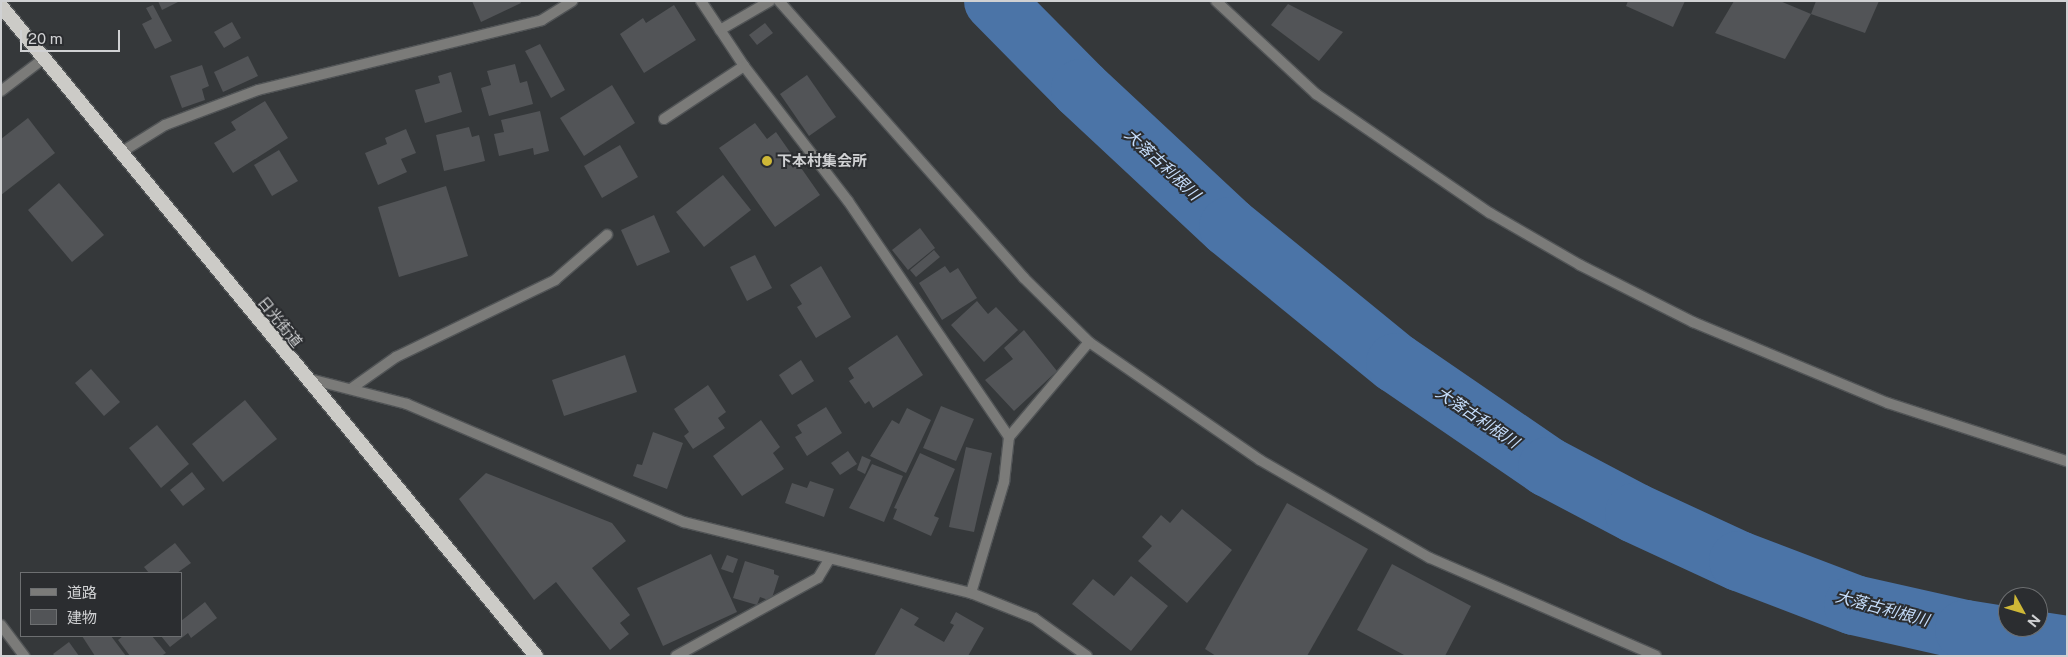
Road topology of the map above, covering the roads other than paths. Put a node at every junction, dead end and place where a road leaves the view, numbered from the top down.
1 (573, 1) edge
2 (701, 1) edge
3 (770, 1) edge
4 (779, 1) edge
5 (1216, 1) edge
6 (1, 6) edge
7 (720, 30) junction
8 (42, 59) junction
9 (744, 66) junction
10 (1, 92) edge
11 (664, 119) dead end
12 (120, 152) junction
13 (607, 235) dead end
14 (1089, 342) junction
15 (305, 378) junction
16 (352, 388) junction
17 (1009, 437) junction
18 (2067, 461) edge
19 (829, 560) junction
20 (971, 593) junction
21 (1, 626) edge
22 (24, 656) edge
23 (536, 656) edge
24 (676, 656) edge
25 (1087, 656) edge
26 (1656, 656) edge

1 - 12 street
2 - 7 street
3 - 7 street
4 - 14 street
5 - 18 street
6 - 8 highway, 日光街道
7 - 9 street
8 - 10 street
8 - 12 highway, 日光街道
9 - 11 street
9 - 17 street
12 - 15 highway, 日光街道
13 - 16 street
14 - 17 street
14 - 26 street
15 - 16 street
15 - 23 highway, 日光街道
16 - 19 street
17 - 20 street
19 - 20 street
19 - 24 street
20 - 25 street
21 - 22 street

